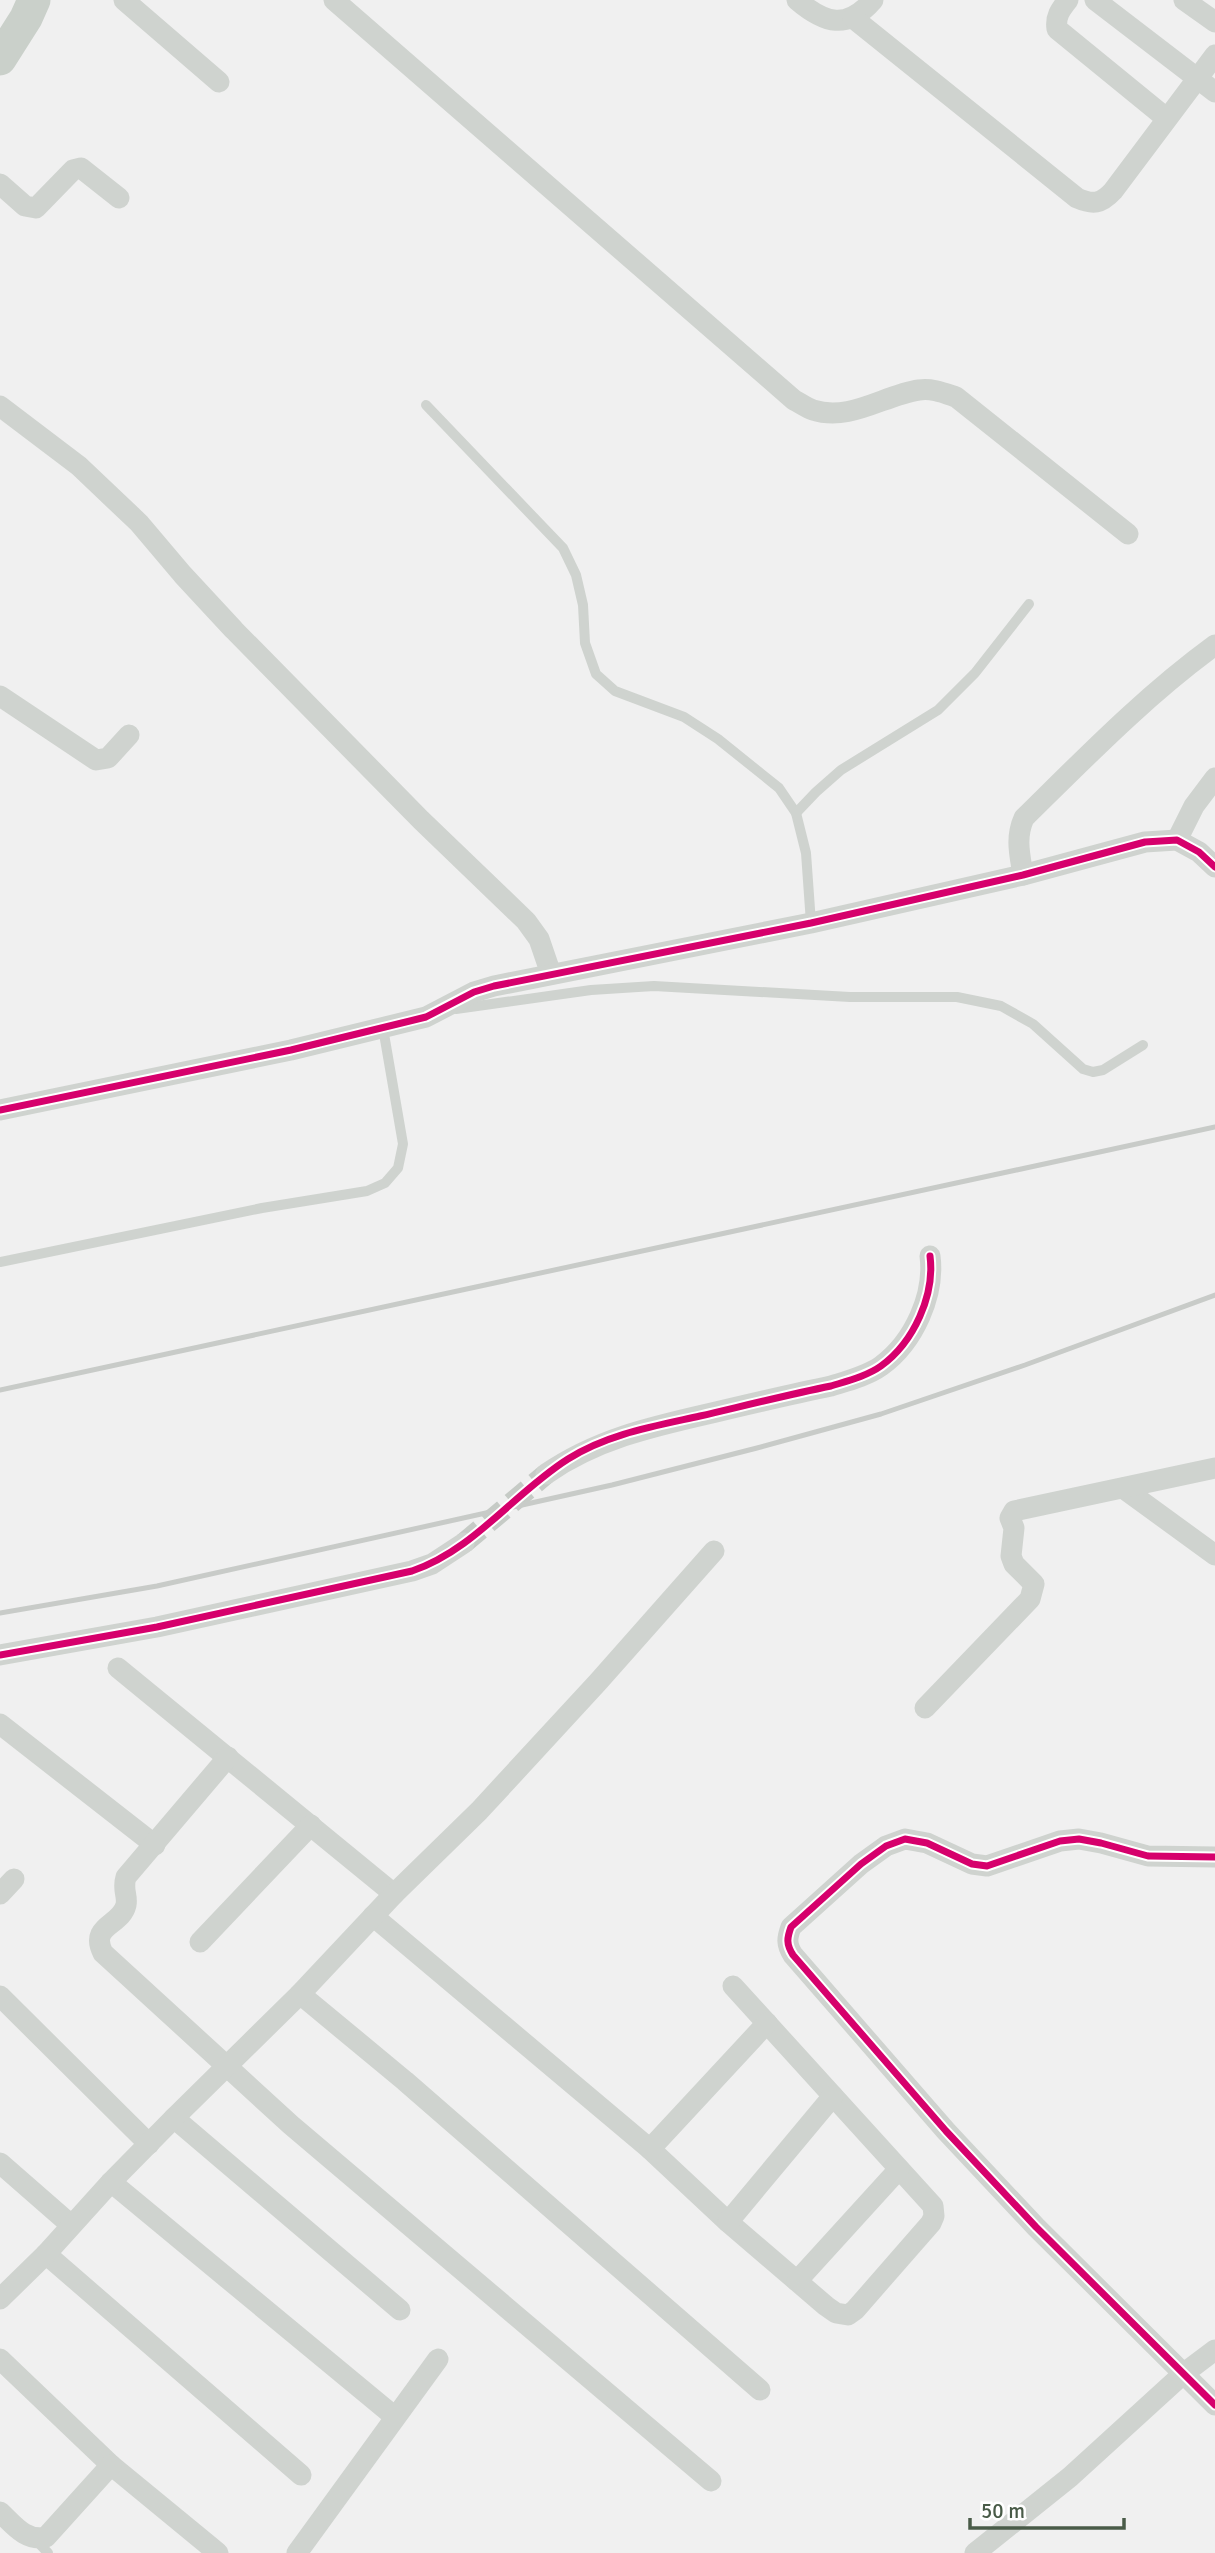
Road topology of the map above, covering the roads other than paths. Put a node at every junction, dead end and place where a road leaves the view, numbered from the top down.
1 (34, 0) edge
2 (124, 0) edge
3 (334, 0) edge
4 (797, 0) edge
5 (873, 0) edge
6 (1068, 0) edge
7 (1095, 0) edge
8 (1185, 0) edge
9 (853, 18) junction
10 (1215, 22) edge
11 (3, 48) edge
12 (1215, 55) edge
13 (1197, 78) junction
14 (219, 82) dead end
15 (1215, 92) edge
16 (1166, 118) junction
17 (0, 184) edge
18 (119, 198) dead end
19 (426, 405) dead end
20 (0, 406) edge
21 (1128, 534) dead end
22 (1029, 604) dead end
23 (1215, 645) edge
24 (0, 696) edge
25 (129, 735) dead end
26 (1215, 778) edge
27 (796, 813) junction
28 (1177, 840) junction
29 (1215, 867) edge
30 (1023, 875) junction
31 (811, 923) junction
32 (551, 974) junction
33 (443, 1010) junction
34 (383, 1028) junction
35 (1143, 1045) dead end
36 (0, 1110) edge
37 (930, 1256) dead end
38 (0, 1262) edge
39 (1215, 1468) edge
40 (546, 1474) tunnel mouth
41 (1123, 1488) junction
42 (464, 1543) tunnel mouth
43 (714, 1551) dead end
44 (1215, 1555) edge
45 (0, 1655) edge
46 (118, 1668) dead end
47 (925, 1708) dead end
48 (0, 1724) edge
49 (228, 1757) junction
50 (311, 1825) junction
51 (155, 1845) junction
52 (1215, 1857) edge
53 (394, 1894) junction
54 (373, 1916) junction
55 (200, 1942) dead end
56 (733, 1986) dead end
57 (300, 1994) junction
58 (0, 1996) edge
59 (767, 2023) junction
60 (226, 2065) junction
61 (833, 2096) junction
62 (174, 2118) junction
63 (149, 2144) junction
64 (650, 2149) junction
65 (0, 2163) edge
66 (899, 2169) junction
67 (111, 2182) junction
68 (728, 2222) junction
69 (71, 2225) junction
70 (46, 2254) junction
71 (797, 2281) junction
72 (0, 2299) edge
73 (400, 2310) dead end
74 (1215, 2350) edge
75 (0, 2359) edge
76 (438, 2359) dead end
77 (1182, 2374) junction
78 (760, 2390) dead end
79 (1215, 2405) edge
80 (395, 2417) junction
81 (111, 2465) junction
82 (301, 2474) dead end
83 (711, 2481) dead end
84 (0, 2512) edge
85 (42, 2546) edge
86 (218, 2553) edge
87 (298, 2553) edge
88 (975, 2553) edge

1 - 11 main road
2 - 14 street
3 - 21 street
4 - 9 street
5 - 9 street
6 - 16 street
7 - 13 street
8 - 10 street
9 - 16 street
12 - 13 street
13 - 15 street
13 - 16 street
17 - 18 street
19 - 27 lane
20 - 32 street
22 - 27 lane
23 - 30 street
24 - 25 street
26 - 28 street
27 - 31 lane
28 - 29 street
28 - 30 street
30 - 31 street
31 - 32 street
32 - 33 street
33 - 34 street
33 - 35 lane
34 - 36 street
34 - 38 lane
37 - 40 street
39 - 41 street
41 - 44 street
41 - 47 street
42 - 45 street
43 - 53 street
46 - 49 street
48 - 51 street
49 - 50 street
49 - 51 street
50 - 53 street
50 - 55 street
51 - 60 street
52 - 77 street
53 - 54 street
54 - 57 street
54 - 64 street
56 - 59 street
57 - 60 street
57 - 78 street
58 - 63 street
59 - 61 street
59 - 64 street
60 - 62 street
60 - 83 street
61 - 66 street
61 - 68 street
62 - 63 street
62 - 73 street
63 - 67 street
64 - 68 street
65 - 69 street
66 - 71 street
66 - 71 street
67 - 69 street
67 - 80 street
68 - 71 street
69 - 70 street
70 - 72 street
70 - 82 street
74 - 77 street
75 - 81 street
76 - 80 street
77 - 79 street
77 - 88 street
80 - 87 street
81 - 85 street
81 - 86 street
84 - 85 street

